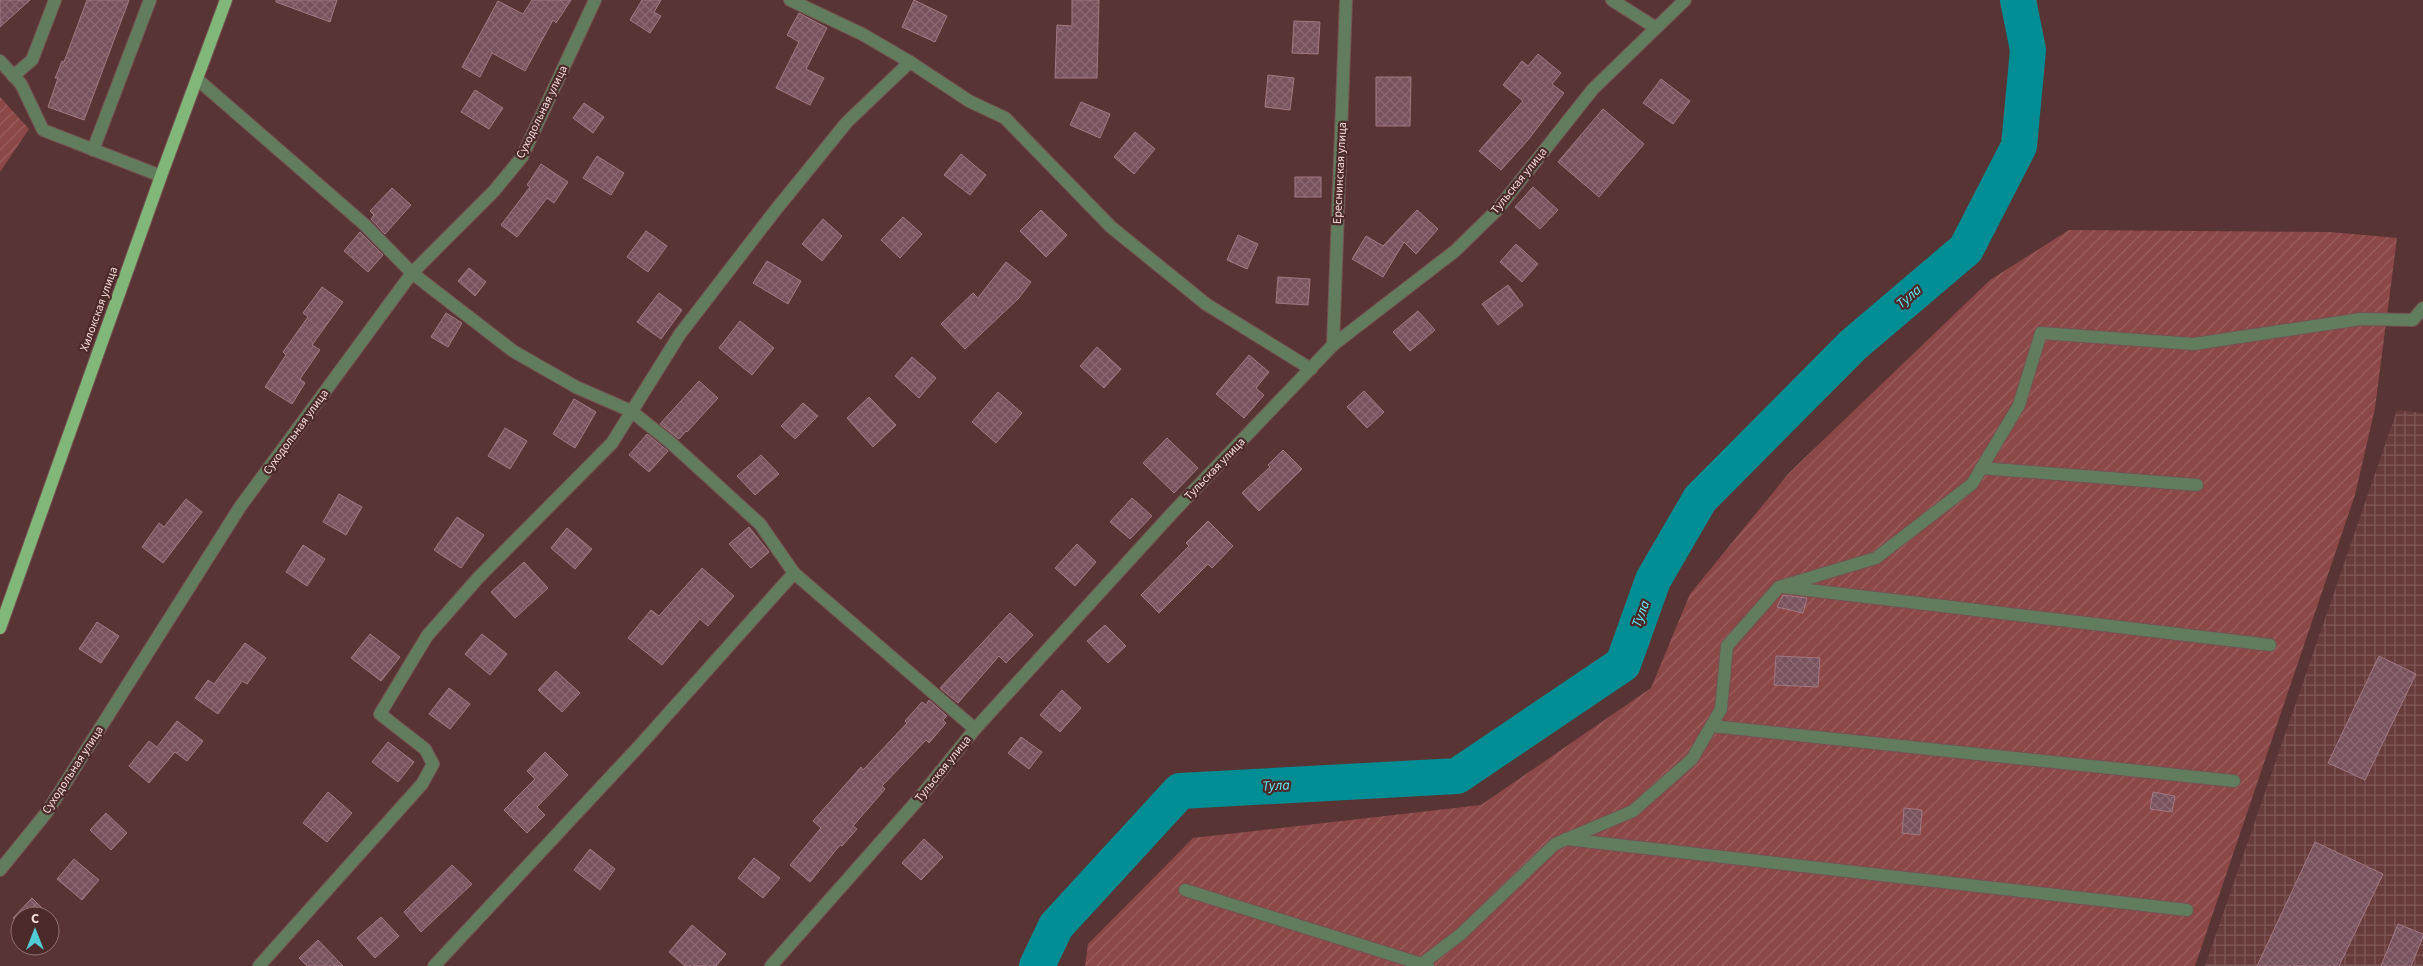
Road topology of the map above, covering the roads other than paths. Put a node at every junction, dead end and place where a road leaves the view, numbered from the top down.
1 (55, 0) edge
2 (150, 0) edge
3 (226, 0) edge
4 (595, 0) edge
5 (790, 0) edge
6 (1346, 0) edge
7 (1612, 0) edge
8 (1685, 0) edge
9 (1656, 28) junction
10 (0, 61) edge
11 (910, 62) junction
12 (13, 76) junction
13 (197, 79) junction
14 (93, 150) junction
15 (161, 176) junction
16 (412, 273) junction
17 (2423, 308) edge
18 (1333, 345) junction
19 (1311, 369) junction
20 (630, 411) junction
21 (1981, 468) junction
22 (2197, 485) dead end
23 (794, 573) junction
24 (1779, 586) junction
25 (0, 628) edge
26 (2270, 645) dead end
27 (1712, 726) junction
28 (976, 730) junction
29 (2234, 781) dead end
30 (1566, 840) junction
31 (0, 870) edge
32 (1185, 890) dead end
33 (2187, 910) dead end
34 (260, 966) edge
35 (434, 966) edge
36 (771, 966) edge
37 (1425, 966) edge

1 - 12 street
2 - 14 street
3 - 13 main road, Хилокская улица
4 - 16 street, Суходольная улица
5 - 11 street
6 - 18 street, Ереснинская улица
7 - 9 street
8 - 9 street, Тульская улица
9 - 18 street, Тульская улица
10 - 12 street
11 - 19 street
11 - 20 street
12 - 14 street
13 - 15 main road, Хилокская улица
13 - 16 street
14 - 15 street
15 - 25 main road, Хилокская улица
16 - 20 street
16 - 31 street, Суходольная улица
17 - 21 street
18 - 19 street, Тульская улица
19 - 28 street, Тульская улица
20 - 23 street
20 - 34 street
21 - 22 street
21 - 24 street
23 - 28 street
23 - 35 street
24 - 26 street
24 - 27 street
27 - 29 street
27 - 30 street
28 - 36 street, Тульская улица
30 - 33 street
30 - 37 street
32 - 37 street

